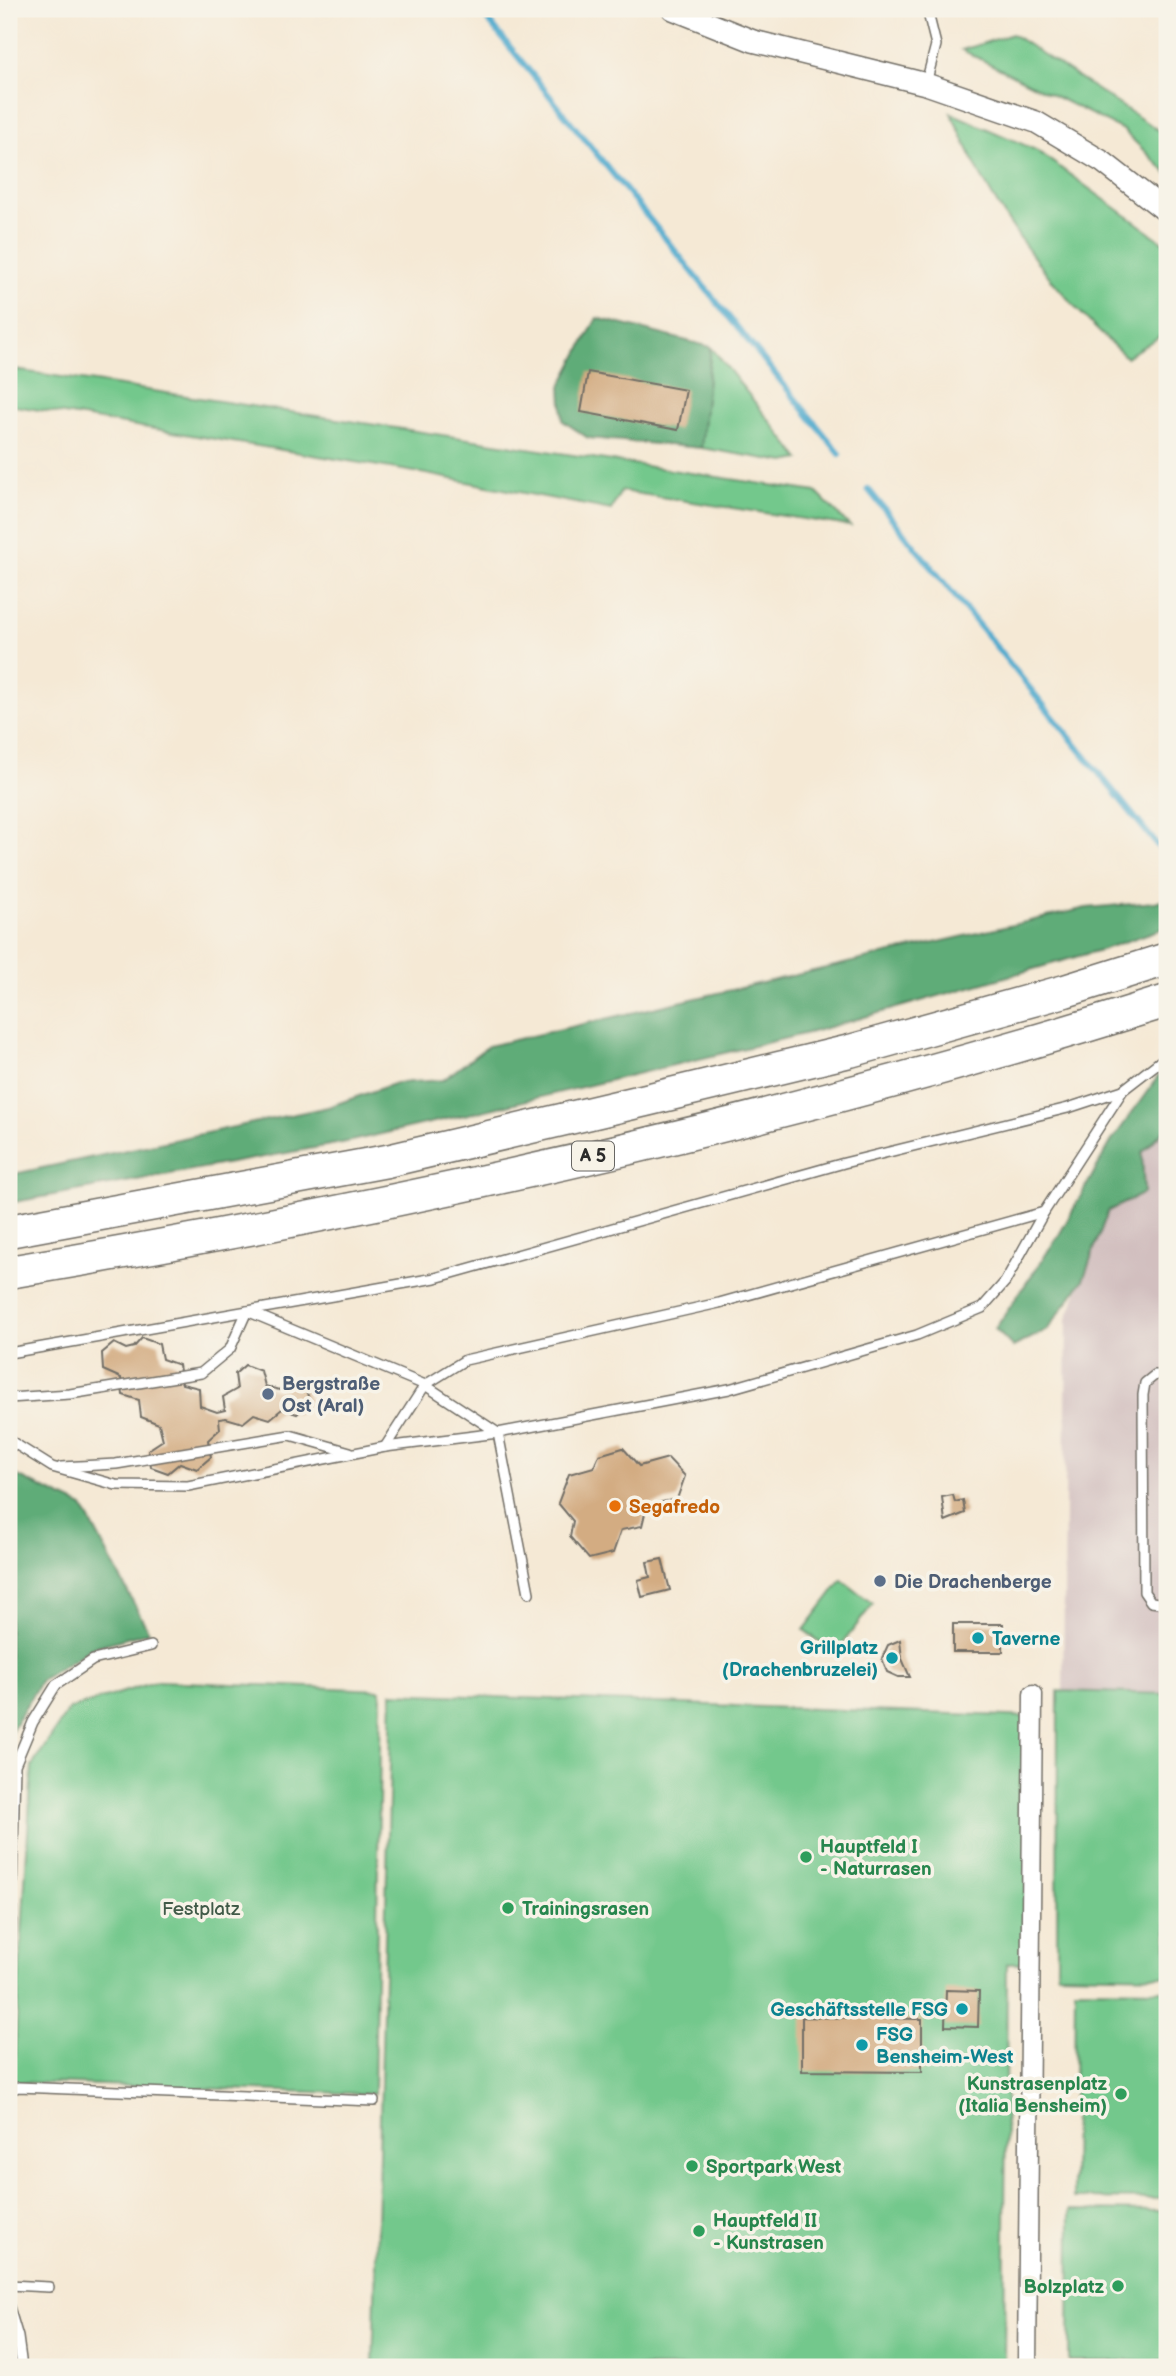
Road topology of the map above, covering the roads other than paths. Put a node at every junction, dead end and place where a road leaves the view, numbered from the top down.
1 (673, 9) edge
2 (927, 9) edge
3 (926, 84) junction
4 (1167, 212) edge
5 (1167, 959) edge
6 (1167, 1001) edge
7 (1167, 1056) edge
8 (1123, 1090) junction
9 (1044, 1212) junction
10 (9, 1230) edge
11 (9, 1272) edge
12 (247, 1311) junction
13 (9, 1353) edge
14 (1167, 1375) edge
15 (425, 1385) junction
16 (9, 1398) edge
17 (498, 1433) junction
18 (9, 1440) edge
19 (385, 1447) junction
20 (354, 1453) junction
21 (52, 1467) junction
22 (528, 1593) dead end
23 (1167, 1604) edge
24 (151, 1646) dead end
25 (1033, 1693) dead end
26 (9, 2013) edge
27 (9, 2091) edge
28 (374, 2101) dead end
29 (9, 2285) edge
30 (50, 2287) dead end
31 (9, 2307) edge
32 (22, 2367) edge
33 (1027, 2367) edge

1 - 3 street
2 - 3 lane
3 - 4 street
5 - 10 highway, A 5
6 - 11 highway, A 5
7 - 8 lane
8 - 9 lane
8 - 12 lane
9 - 15 lane
9 - 17 lane
12 - 13 lane
12 - 15 lane
12 - 16 lane
14 - 23 lane
15 - 17 lane
15 - 19 lane
17 - 19 lane
17 - 22 lane
18 - 21 lane
19 - 20 lane
20 - 21 lane
20 - 21 lane
24 - 26 lane
25 - 33 street
27 - 28 lane
29 - 30 lane
31 - 32 lane

